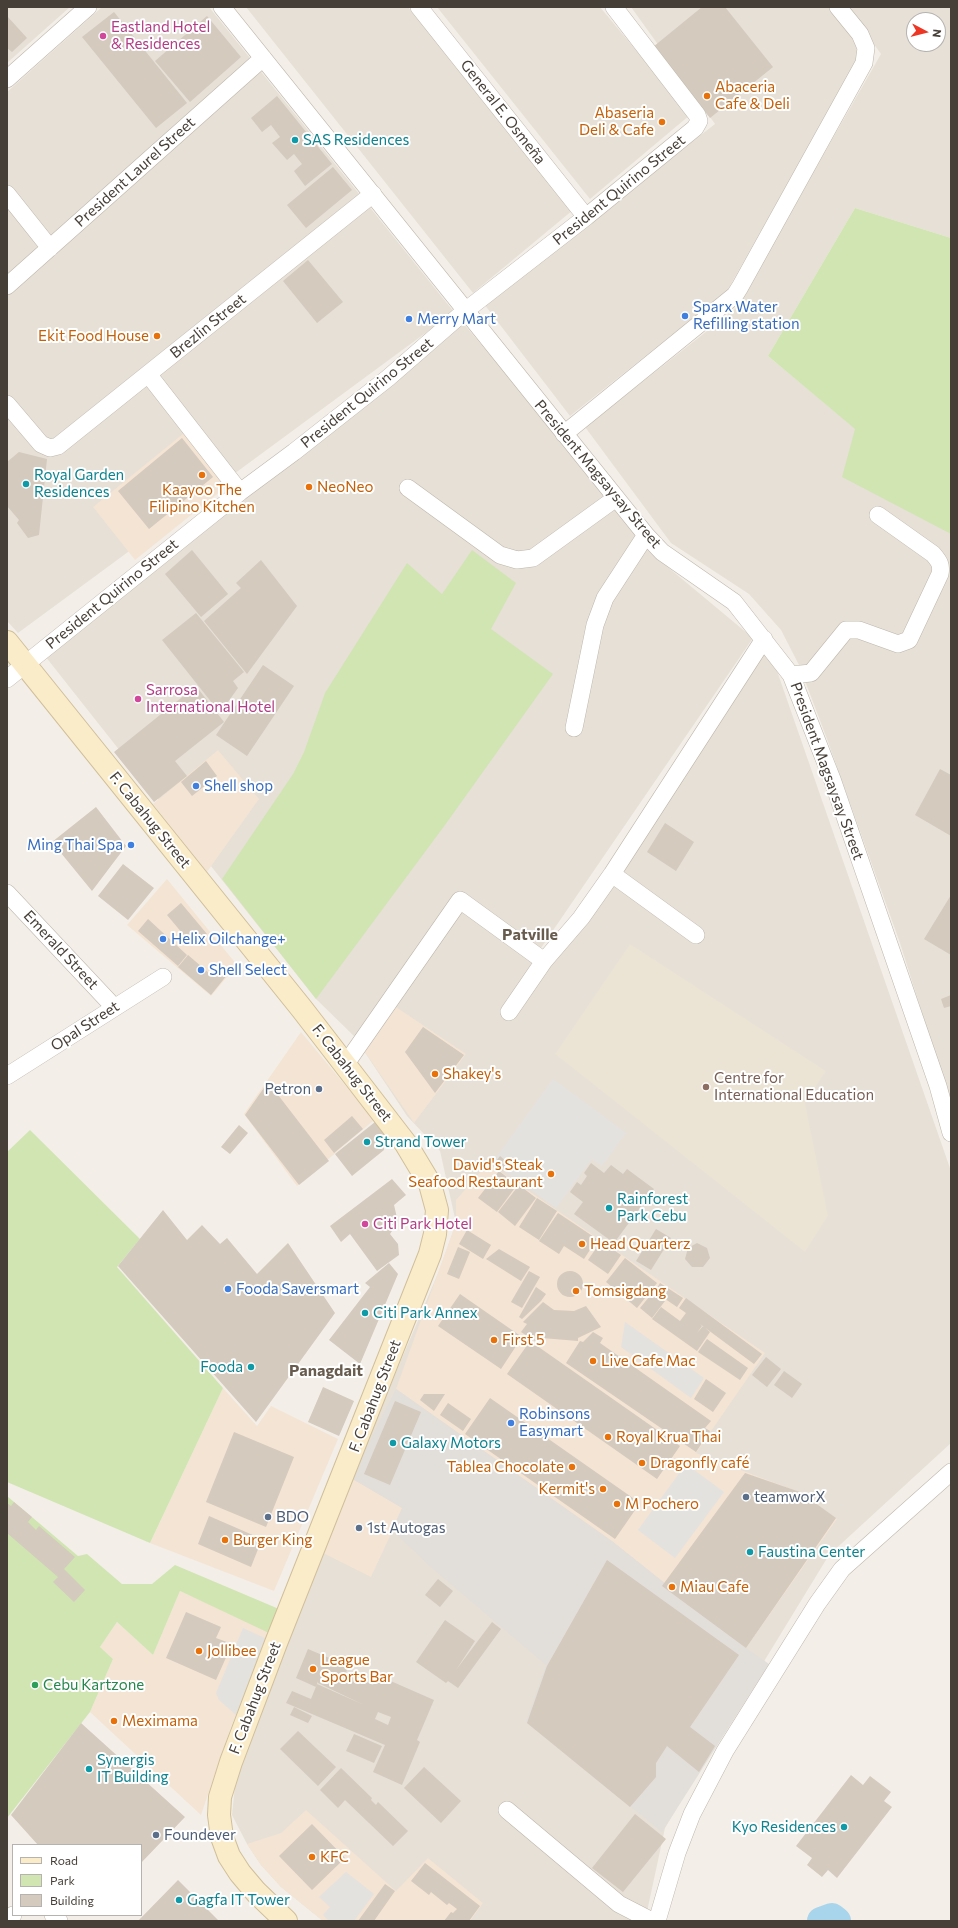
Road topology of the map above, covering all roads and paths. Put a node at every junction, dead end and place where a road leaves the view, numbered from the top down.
1 (88, 7) edge
2 (222, 7) edge
3 (419, 7) edge
4 (614, 7) edge
5 (838, 7) edge
6 (263, 58) junction
7 (7, 79) edge
8 (7, 194) edge
9 (373, 194) junction
10 (586, 217) junction
11 (50, 248) junction
12 (7, 286) edge
13 (465, 311) junction
14 (148, 374) junction
15 (7, 404) edge
16 (564, 434) junction
17 (408, 488) dead end
18 (240, 492) junction
19 (616, 498) junction
20 (878, 515) dead end
21 (646, 535) junction
22 (764, 639) junction
23 (7, 642) edge
24 (25, 664) junction
25 (791, 675) junction
26 (7, 679) edge
27 (574, 728) dead end
28 (612, 874) junction
29 (9, 900) edge
30 (696, 935) dead end
31 (544, 961) junction
32 (163, 977) dead end
33 (114, 1007) junction
34 (509, 1012) dead end
35 (345, 1065) junction
36 (7, 1076) edge
37 (951, 1132) edge
38 (951, 1472) edge
39 (507, 1810) dead end
40 (286, 1921) edge
41 (652, 1921) edge
42 (657, 1921) edge

1 - 7 street
2 - 6 street, President Magsaysay Street
3 - 10 street, General E. Osmeña
4 - 10 street, President Quirino Street
5 - 16 street
6 - 9 street, President Magsaysay Street
6 - 11 street, President Laurel Street
8 - 11 street
9 - 13 street, President Magsaysay Street
9 - 14 street, Brezlin Street
10 - 13 street, President Quirino Street
11 - 12 street, President Laurel Street
13 - 16 street, President Magsaysay Street
13 - 18 street, President Quirino Street
14 - 15 street, Brezlin Street
14 - 18 street
16 - 19 street, President Magsaysay Street
17 - 19 street
18 - 24 street, President Quirino Street
19 - 21 street, President Magsaysay Street
20 - 25 street
21 - 22 street, President Magsaysay Street
21 - 27 street
22 - 25 street, President Magsaysay Street
22 - 28 street
23 - 24 main road, F. Cabahug Street
24 - 26 street, President Quirino Street
24 - 35 main road, F. Cabahug Street
25 - 37 street, President Magsaysay Street
28 - 30 street
28 - 31 street
29 - 33 street, Emerald Street
31 - 34 street
31 - 35 street
32 - 33 street, Opal Street
33 - 36 street, Opal Street
35 - 40 main road, F. Cabahug Street
38 - 42 street
39 - 41 street

